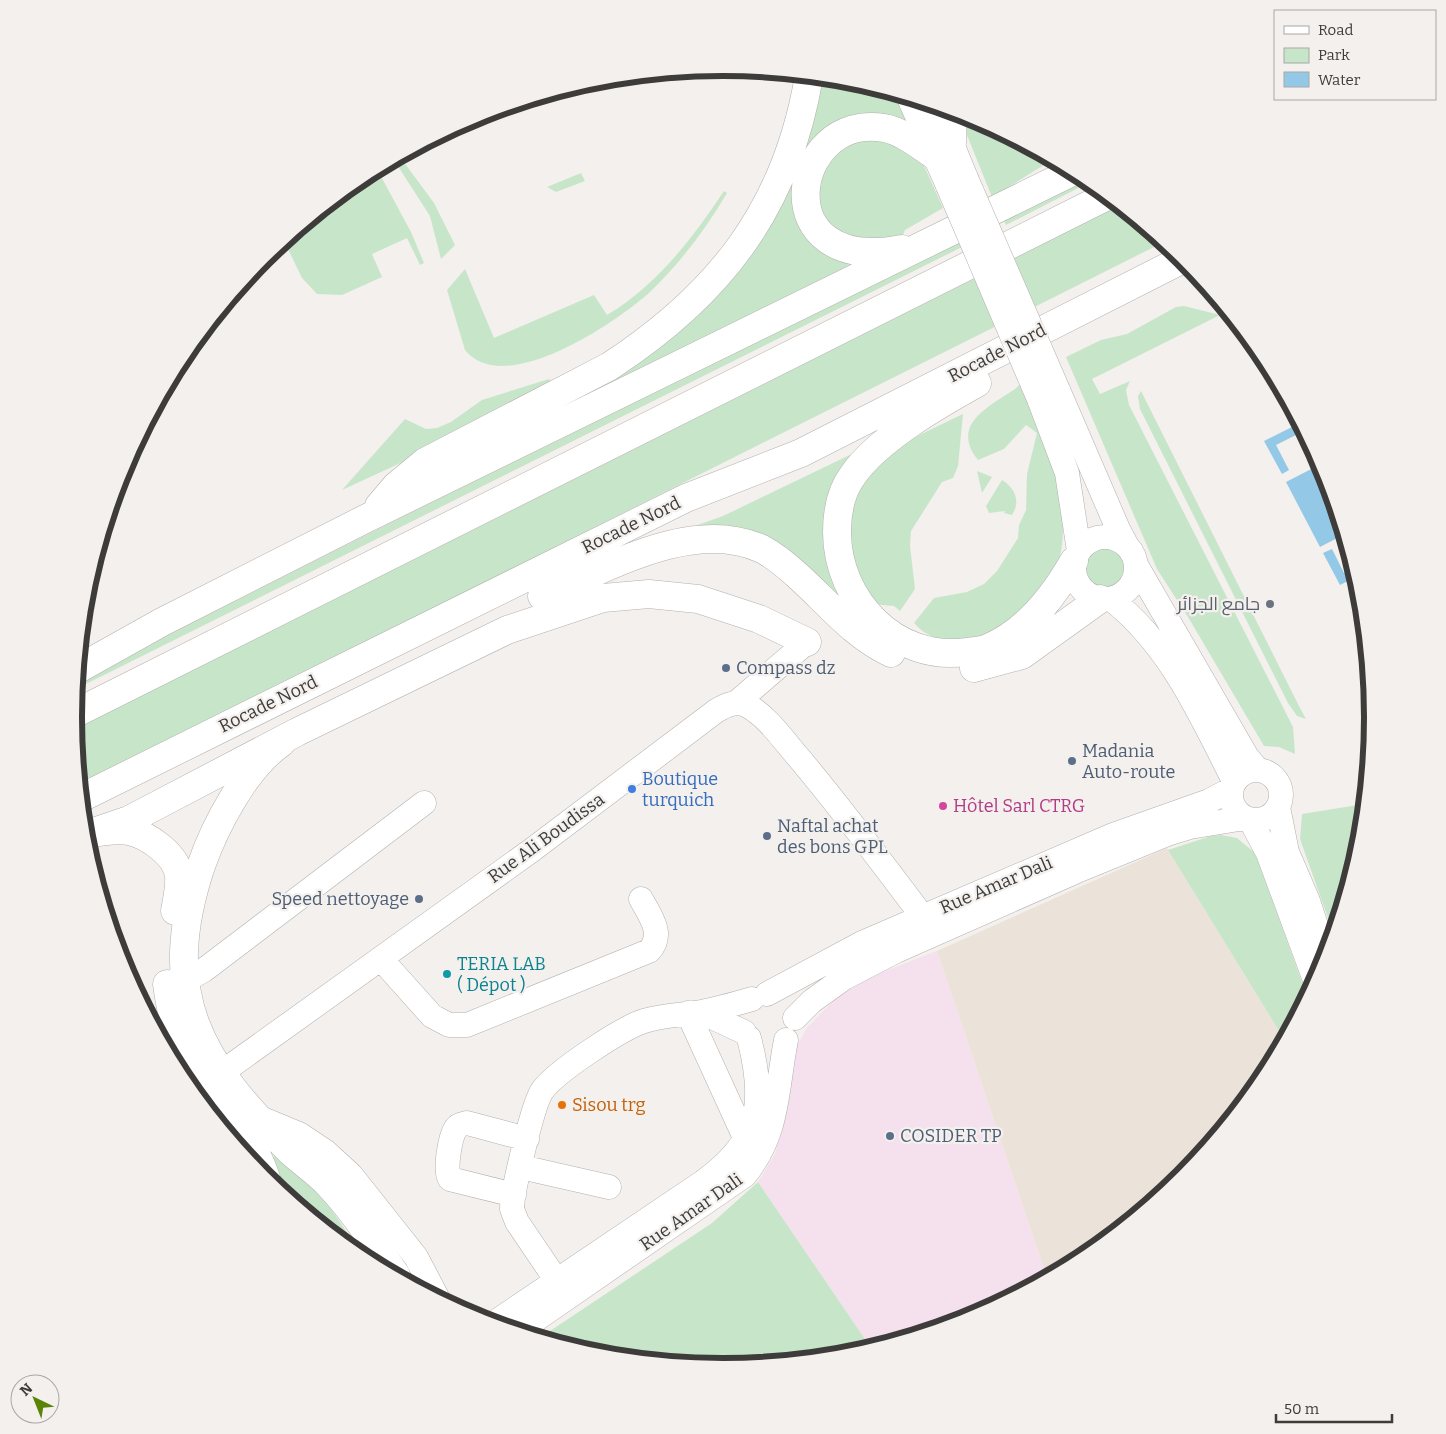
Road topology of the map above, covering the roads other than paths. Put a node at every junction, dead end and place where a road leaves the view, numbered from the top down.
1 (808, 82) edge
2 (914, 106) edge
3 (938, 113) edge
4 (951, 118) edge
5 (943, 149) junction
6 (1054, 169) edge
7 (1066, 176) edge
8 (1018, 199) junction
9 (1100, 199) edge
10 (946, 235) junction
11 (1175, 263) edge
12 (1181, 269) edge
13 (1048, 395) junction
14 (801, 453) junction
15 (363, 520) junction
16 (1077, 556) junction
17 (1132, 556) junction
18 (542, 596) junction
19 (1106, 599) junction
20 (807, 642) joint
21 (85, 664) edge
22 (412, 674) junction
23 (736, 703) junction
24 (82, 710) edge
25 (297, 732) junction
26 (1257, 769) junction
27 (1232, 786) junction
28 (87, 795) edge
29 (424, 803) dead end
30 (1278, 807) junction
31 (1248, 820) junction
32 (93, 832) edge
33 (94, 833) edge
34 (641, 899) dead end
35 (923, 917) junction
36 (1322, 944) edge
37 (381, 959) junction
38 (1311, 970) edge
39 (175, 982) junction
40 (760, 996) junction
41 (695, 1012) junction
42 (795, 1018) junction
43 (747, 1035) junction
44 (786, 1040) junction
45 (222, 1073) junction
46 (258, 1117) junction
47 (527, 1139) junction
48 (746, 1140) junction
49 (256, 1155) edge
50 (521, 1167) junction
51 (609, 1187) dead end
52 (514, 1195) junction
53 (386, 1262) edge
54 (557, 1281) junction
55 (432, 1288) edge
56 (501, 1318) edge
57 (525, 1327) edge

1 - 15 main road
2 - 5 street
3 - 5 street
4 - 5 main road
5 - 10 main road
5 - 13 street, bridge
6 - 8 main road
7 - 8 main road
8 - 10 main road
9 - 24 main road
10 - 15 main road
11 - 14 main road, Rocade Nord
12 - 16 main road
13 - 16 street
13 - 17 street
14 - 18 main road
14 - 28 main road, Rocade Nord
15 - 21 main road
16 - 17 street
16 - 19 street
17 - 19 street
17 - 26 street
18 - 19 main road
18 - 22 main road
19 - 27 street
20 - 22 main road
20 - 23 street, Rue Ali Boudissa
22 - 25 main road
23 - 35 street
23 - 37 street, Rue Ali Boudissa
25 - 32 main road
25 - 39 main road
26 - 27 street
26 - 30 street
27 - 31 street
27 - 35 street, Rue Amar Dali
29 - 39 street
30 - 31 street
30 - 36 street
31 - 38 street
31 - 42 street, Rue Amar Dali
33 - 39 main road
34 - 37 street
35 - 40 street, Rue Amar Dali
37 - 45 street, Rue Ali Boudissa
39 - 45 main road
39 - 49 main road
40 - 41 street, Rue Amar Dali
40 - 42 street
40 - 43 street
41 - 43 street
41 - 47 street, Rue Amar Dali
41 - 48 street
42 - 44 street
43 - 44 street
43 - 48 street, Rue Amar Dali
44 - 57 street, Rue Amar Dali
45 - 46 main road
46 - 53 main road
46 - 55 street
47 - 50 street, Rue Amar Dali
47 - 52 street
48 - 54 street, Rue Amar Dali
50 - 51 street
50 - 52 street, Rue Amar Dali
52 - 54 street, Rue Amar Dali
54 - 56 street, Rue Amar Dali

